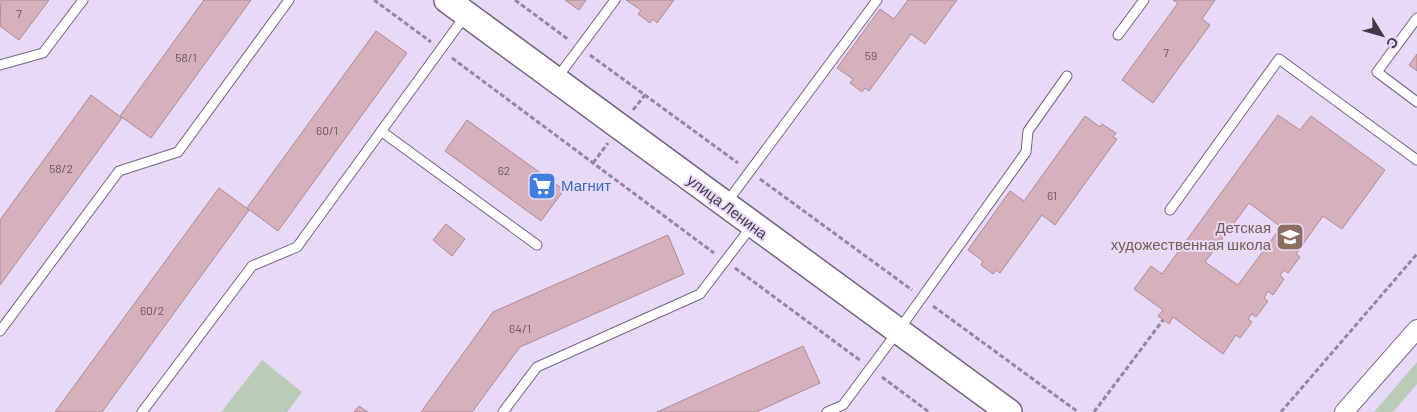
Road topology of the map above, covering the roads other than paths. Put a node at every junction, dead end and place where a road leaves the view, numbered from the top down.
1 (83, 0) edge
2 (289, 0) edge
3 (615, 0) edge
4 (877, 0) edge
5 (1144, 0) edge
6 (456, 7) edge
7 (1417, 18) edge
8 (1118, 35) dead end
9 (0, 65) edge
10 (1067, 76) dead end
11 (556, 79) junction
12 (1417, 102) edge
13 (381, 131) junction
14 (1417, 160) edge
15 (725, 205) junction
16 (1170, 210) dead end
17 (752, 226) junction
18 (537, 245) dead end
19 (1417, 329) edge
20 (898, 331) junction
21 (0, 332) edge
22 (142, 412) edge
23 (503, 412) edge
24 (826, 412) edge
25 (1009, 412) edge
26 (1344, 412) edge

1 - 9 lane
2 - 21 lane
3 - 11 lane
4 - 15 lane
5 - 8 lane
6 - 11 street, улица Ленина
6 - 13 lane
7 - 12 lane
10 - 20 lane
11 - 15 street, улица Ленина
13 - 18 lane
13 - 22 lane
14 - 16 lane
15 - 17 street, улица Ленина
17 - 20 street, улица Ленина
17 - 23 lane
19 - 26 street
20 - 24 lane
20 - 25 street, улица Ленина

